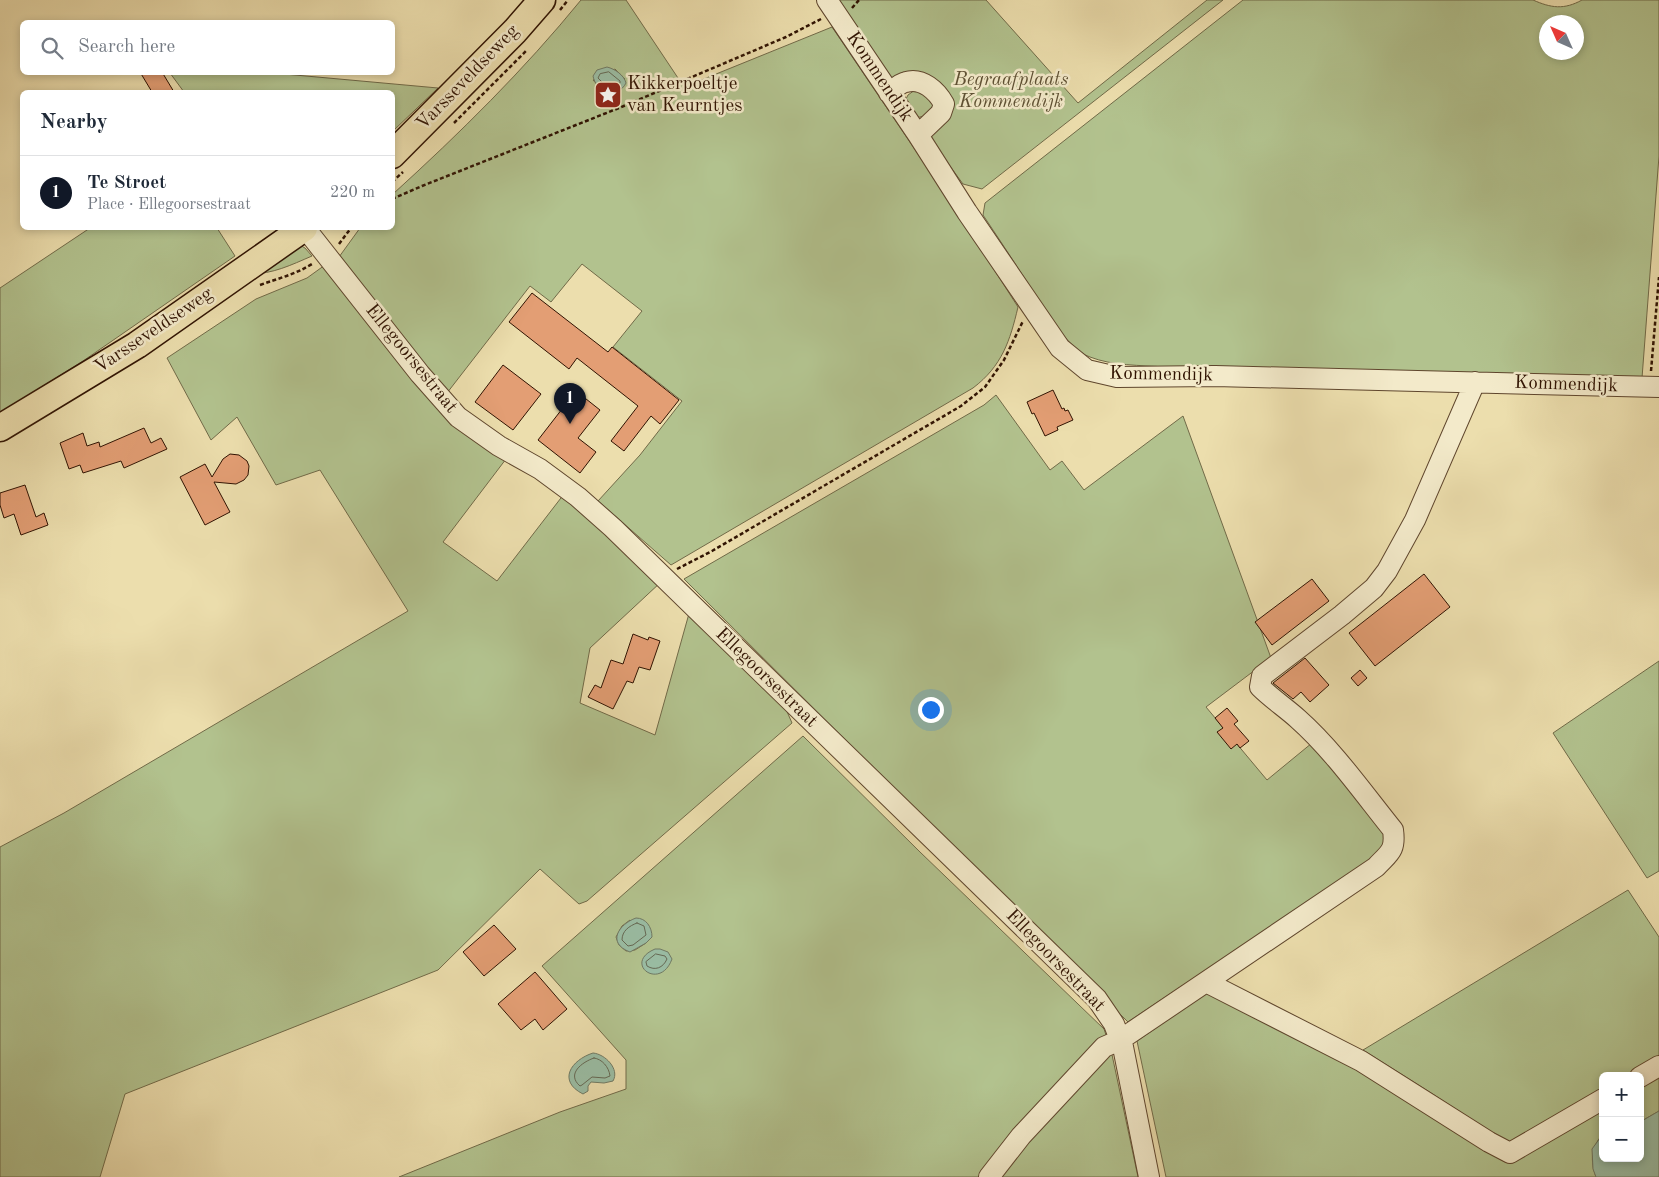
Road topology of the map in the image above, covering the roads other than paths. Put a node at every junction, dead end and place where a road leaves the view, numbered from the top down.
1 (542, 0) edge
2 (831, 6) edge
3 (889, 93) junction
4 (918, 135) junction
5 (395, 152) edge
6 (302, 230) edge
7 (307, 230) edge
8 (1475, 382) junction
9 (1654, 387) edge
10 (0, 428) edge
11 (1206, 982) junction
12 (1120, 1040) junction
13 (1659, 1066) edge
14 (1644, 1075) edge
15 (1599, 1101) edge
16 (989, 1177) edge
17 (1149, 1177) edge

1 - 5 main road, Varsseveldseweg
2 - 3 street, Kommendijk
3 - 4 street, Kommendijk
3 - 4 street
4 - 8 street, Kommendijk
6 - 10 main road, Varsseveldseweg
7 - 12 street, Ellegoorsestraat
8 - 9 street, Kommendijk
8 - 11 street
11 - 12 street
11 - 15 street
12 - 16 street
12 - 17 street, Ellegoorsestraat
13 - 14 street

